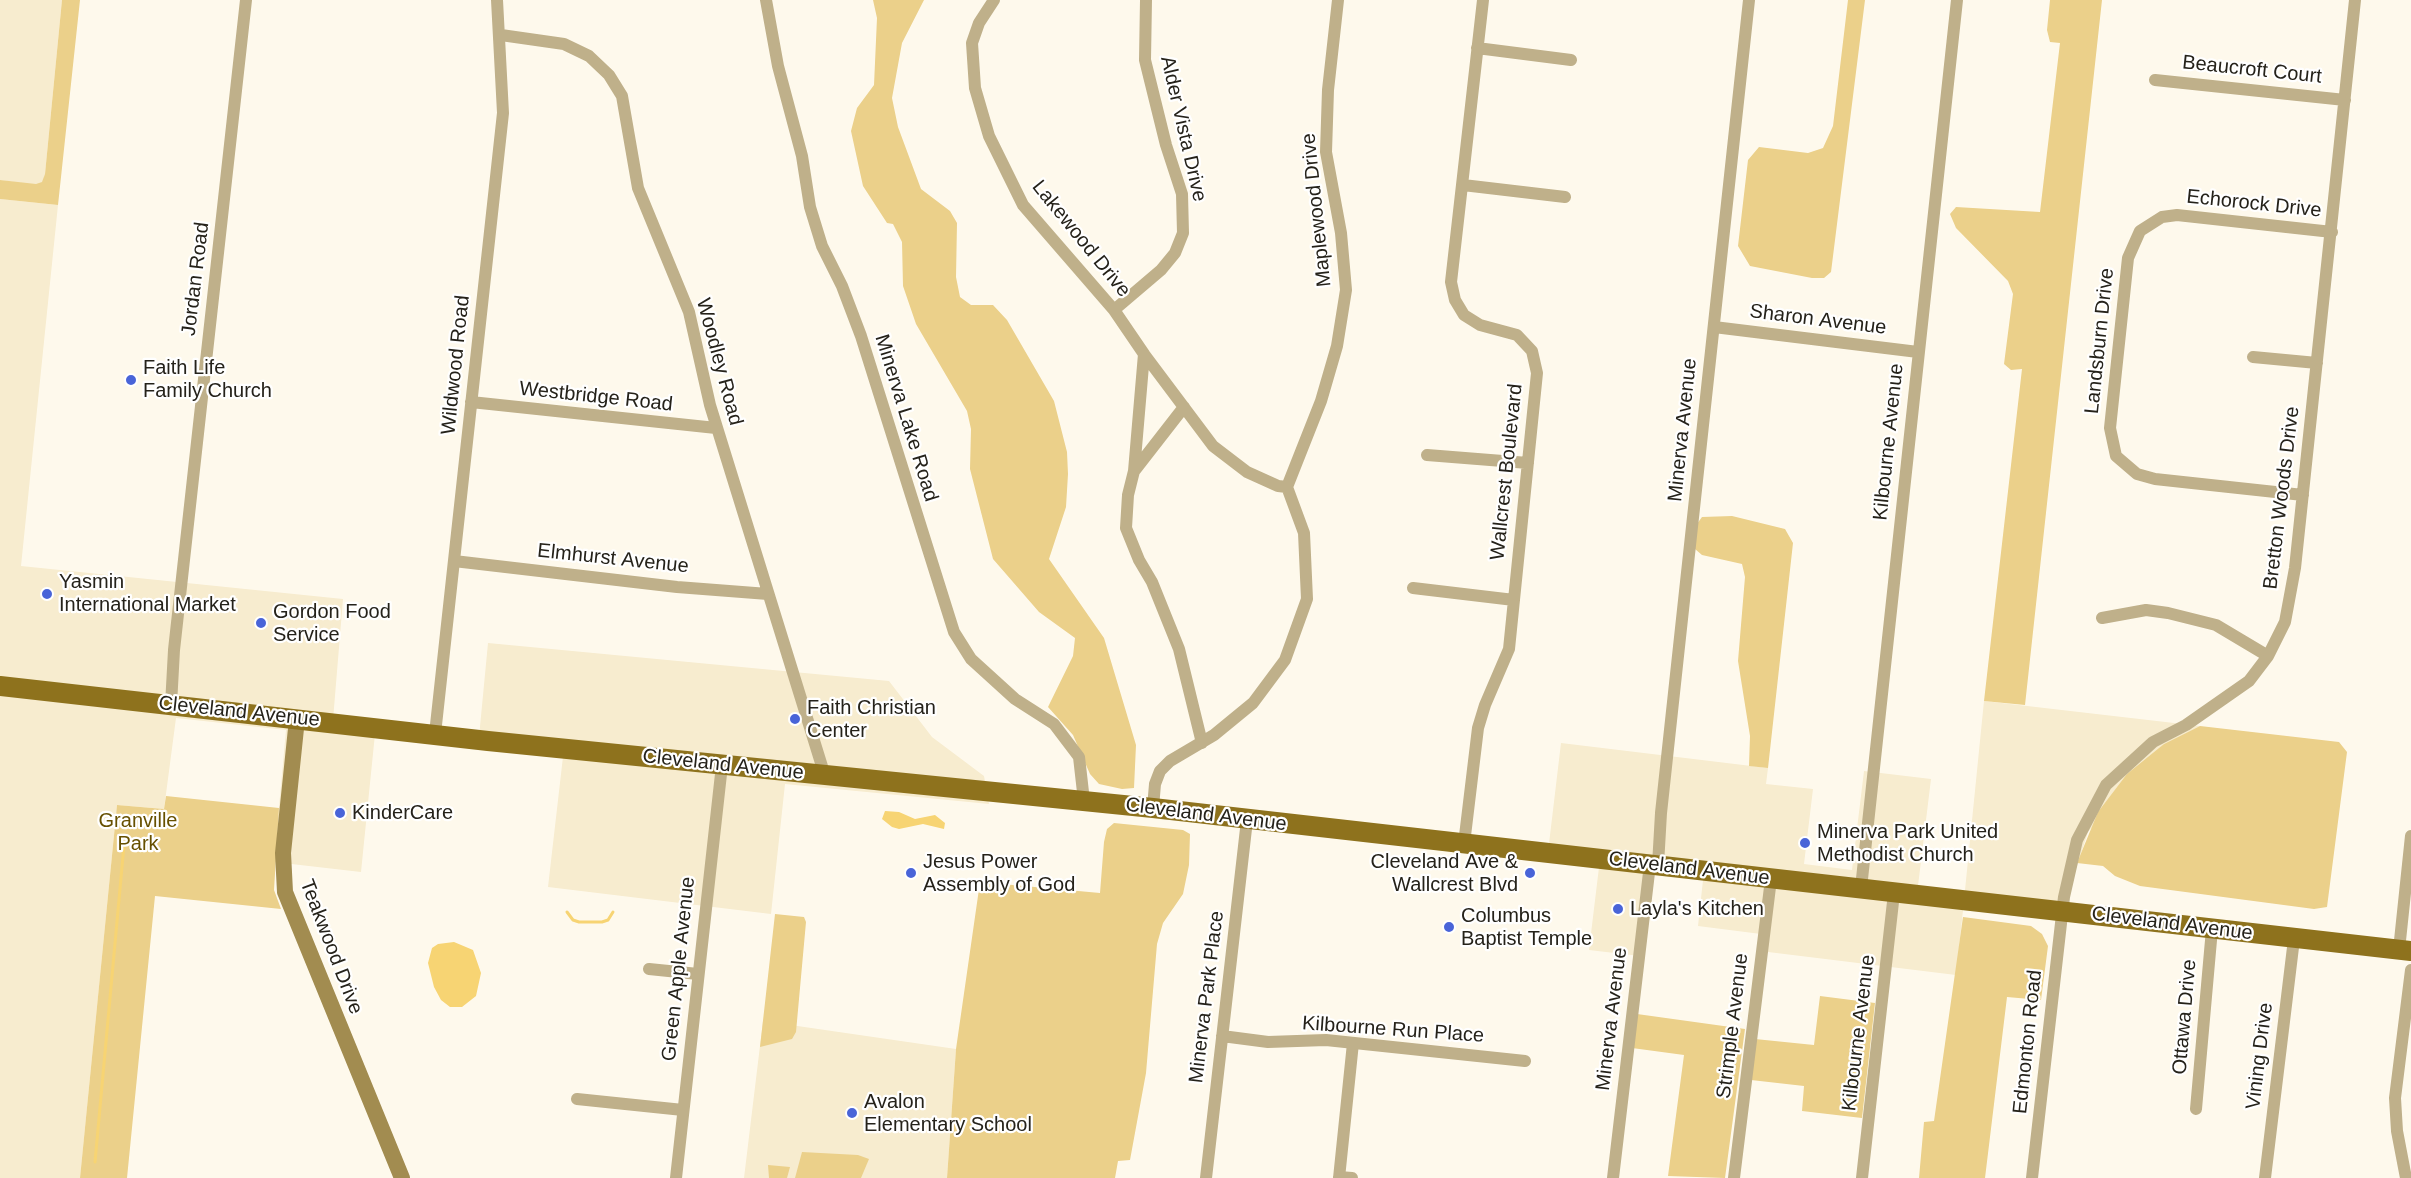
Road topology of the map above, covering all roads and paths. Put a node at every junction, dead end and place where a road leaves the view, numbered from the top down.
1 (246, 0) edge
2 (497, 0) edge
3 (766, 0) edge
4 (994, 0) edge
5 (1146, 0) edge
6 (1338, 0) edge
7 (1483, 0) edge
8 (1749, 0) edge
9 (1957, 0) edge
10 (2355, 0) edge
11 (501, 36) junction
12 (1478, 48) junction
13 (1571, 60) dead end
14 (2155, 80) dead end
15 (2345, 100) junction
16 (1463, 184) junction
17 (1564, 197) dead end
18 (2140, 231) joint
19 (2331, 232) junction
20 (1114, 310) junction
21 (1714, 327) junction
22 (1918, 352) junction
23 (1144, 354) junction
24 (2253, 357) dead end
25 (2317, 363) junction
26 (471, 402) junction
27 (1184, 407) junction
28 (716, 428) junction
29 (1427, 455) dead end
30 (1528, 463) junction
31 (1134, 471) junction
32 (1287, 487) junction
33 (2303, 495) junction
34 (454, 561) junction
35 (1413, 588) dead end
36 (768, 594) junction
37 (1514, 600) junction
38 (2102, 618) dead end
39 (2268, 656) junction
40 (0, 686) edge
41 (171, 705) junction
42 (297, 719) junction
43 (435, 734) junction
44 (1202, 742) junction
45 (722, 765) junction
46 (825, 776) junction
47 (1084, 801) junction
48 (1153, 808) junction
49 (1247, 820) junction
50 (2411, 836) edge
51 (1464, 844) junction
52 (1654, 864) junction
53 (1771, 879) junction
54 (1861, 888) junction
55 (1894, 893) junction
56 (2063, 910) junction
57 (2212, 929) junction
58 (2294, 939) junction
59 (2405, 950) edge
60 (649, 969) dead end
61 (2411, 970) edge
62 (698, 974) junction
63 (1222, 1036) junction
64 (1353, 1043) junction
65 (1525, 1061) dead end
66 (577, 1099) dead end
67 (2196, 1109) dead end
68 (683, 1110) junction
69 (2406, 1153) edge
70 (1339, 1177) edge
71 (402, 1178) edge
72 (676, 1178) edge
73 (1206, 1178) edge
74 (1352, 1178) edge
75 (1613, 1178) edge
76 (1734, 1178) edge
77 (1862, 1178) edge
78 (2032, 1178) edge
79 (2265, 1178) edge
80 (2406, 1178) edge

1 - 41 street, Jordan Road
2 - 11 street, Wildwood Road
3 - 47 street, Minerva Lake Road
4 - 20 street, Lakewood Drive
5 - 20 street, Alder Vista Drive
6 - 32 street, Maplewood Drive
7 - 12 street, Wallcrest Boulevard
8 - 21 street, Minerva Avenue
9 - 22 street, Kilbourne Avenue
10 - 15 street, Bretton Woods Drive
11 - 26 street, Wildwood Road
11 - 28 street, Woodley Road
12 - 13 street
12 - 16 street, Wallcrest Boulevard
14 - 15 street, Beaucroft Court
15 - 19 street, Bretton Woods Drive
16 - 17 street
16 - 30 street, Wallcrest Boulevard
18 - 19 street, Echorock Drive
18 - 33 street, Landsburn Drive
19 - 25 street, Bretton Woods Drive
20 - 23 street, Lakewood Drive
21 - 22 street, Sharon Avenue
21 - 52 street, Minerva Avenue
22 - 54 street, Kilbourne Avenue
23 - 27 street, Lakewood Drive
23 - 31 street
24 - 25 street
25 - 33 street, Bretton Woods Drive
26 - 28 street, Westbridge Road
26 - 34 street, Wildwood Road
27 - 31 street
27 - 32 street, Lakewood Drive
28 - 36 street, Woodley Road
29 - 30 street
30 - 37 street, Wallcrest Boulevard
31 - 44 street
32 - 44 street
33 - 39 street, Bretton Woods Drive
34 - 36 street, Elmhurst Avenue
34 - 43 street, Wildwood Road
35 - 37 street
36 - 46 street, Woodley Road
37 - 51 street, Wallcrest Boulevard
38 - 39 street
39 - 56 street, Bretton Woods Drive
40 - 41 main road, Cleveland Avenue
41 - 42 main road, Cleveland Avenue
42 - 43 main road, Cleveland Avenue
42 - 71 street, Teakwood Drive
43 - 45 main road, Cleveland Avenue
44 - 48 street
45 - 46 main road, Cleveland Avenue
45 - 62 street, Green Apple Avenue
46 - 47 main road, Cleveland Avenue
47 - 48 main road, Cleveland Avenue
48 - 49 main road, Cleveland Avenue
49 - 51 main road, Cleveland Avenue
49 - 63 street, Minerva Park Place
50 - 59 street
51 - 52 main road, Cleveland Avenue
52 - 53 main road, Cleveland Avenue
52 - 75 street, Minerva Avenue
53 - 54 main road, Cleveland Avenue
53 - 76 street, Strimple Avenue
54 - 55 main road, Cleveland Avenue
55 - 56 main road, Cleveland Avenue
55 - 77 street, Kilbourne Avenue
56 - 57 main road, Cleveland Avenue
56 - 78 street, Edmonton Road
57 - 58 main road, Cleveland Avenue
57 - 67 street, Ottawa Drive
58 - 59 main road, Cleveland Avenue
58 - 79 street, Vining Drive
60 - 62 street
61 - 69 street
62 - 68 street, Green Apple Avenue
63 - 64 street, Kilbourne Run Place
63 - 73 street, Minerva Park Place
64 - 65 street, Kilbourne Run Place
64 - 70 street
66 - 68 street
68 - 72 street, Green Apple Avenue
69 - 80 street
70 - 74 street

